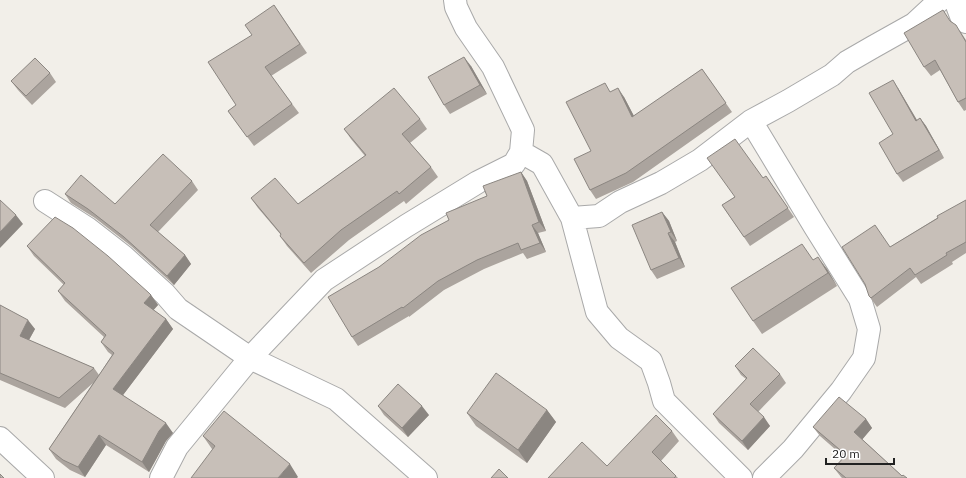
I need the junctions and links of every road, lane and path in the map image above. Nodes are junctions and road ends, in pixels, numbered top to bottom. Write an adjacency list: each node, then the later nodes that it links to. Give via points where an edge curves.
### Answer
1 (455, 0): 6 (street, via 466,28 493,67 523,130)
2 (940, 0): 5 (street, via 914,24)
3 (955, 0): 4 (street)
4 (966, 22)
5 (752, 121): 8 (street, via 700,160 661,183 620,202 599,216); 15 (street, via 860,299 869,329 864,358 836,397)
6 (522, 152): 8 (street, via 542,164); 9 (street, via 514,164 471,186 324,280)
7 (45, 201): 9 (street, via 87,228 123,256 178,309)
8 (572, 218): 14 (street, via 597,312 619,338 651,361 664,402)
9 (250, 358): 12 (street, via 177,447); 13 (street, via 336,399)
10 (0, 438): 11 (street)
11 (43, 478)
12 (161, 478)
13 (426, 478)
14 (741, 478)
15 (764, 478)

